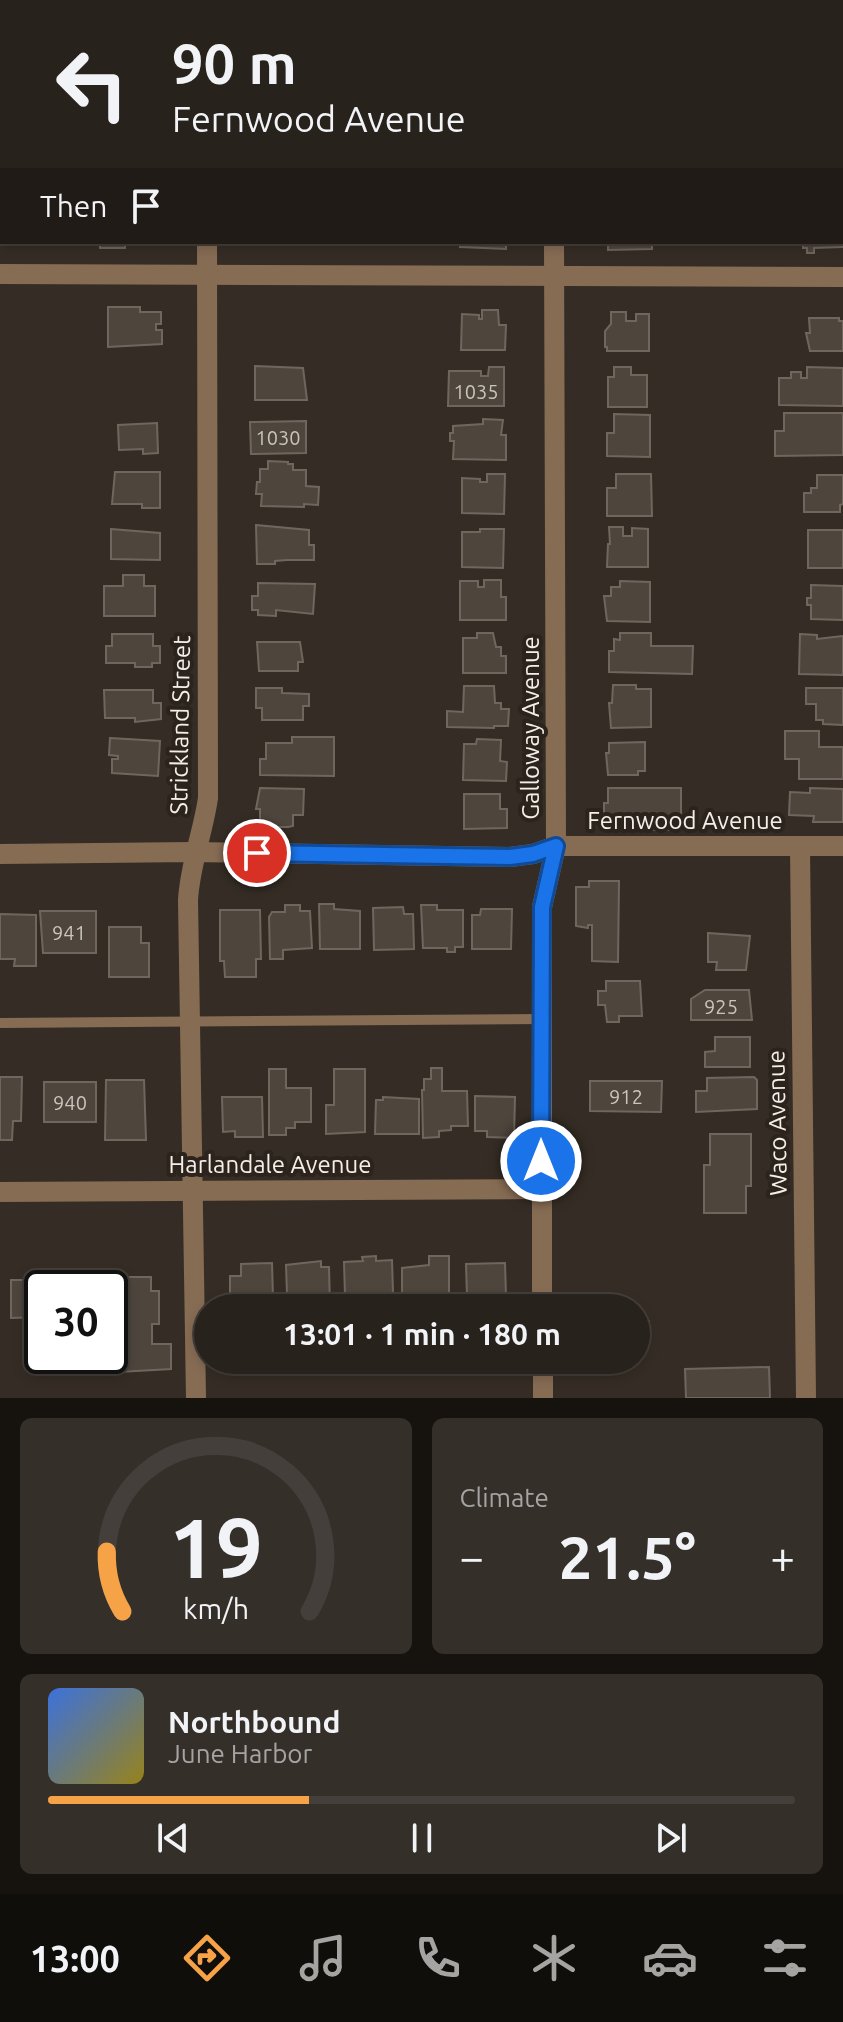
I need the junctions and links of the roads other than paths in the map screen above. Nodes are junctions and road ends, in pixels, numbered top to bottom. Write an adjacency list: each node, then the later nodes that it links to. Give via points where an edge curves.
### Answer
1 (207, 244): 4 (street, Strickland Street)
2 (554, 244): 5 (street, Galloway Avenue)
3 (0, 274): 4 (street)
4 (207, 274): 5 (street); 10 (street, Strickland Street, via 208,798)
5 (554, 276): 6 (street); 7 (street, Galloway Avenue)
6 (843, 277)
7 (556, 846): 9 (street, Fernwood Avenue); 10 (street, Fernwood Avenue, via 510,857); 12 (street, Galloway Avenue, via 542,907)
8 (843, 846): 9 (street, Fernwood Avenue)
9 (800, 847): 22 (street, Waco Avenue)
10 (194, 852): 11 (street, Fernwood Avenue); 14 (street, Strickland Street, via 188,900)
11 (0, 854)
12 (541, 1019): 14 (lane); 15 (street, Galloway Avenue)
13 (0, 1023): 14 (lane)
14 (190, 1023): 16 (street, Strickland Street)
15 (541, 1189): 16 (street, Harlandale Avenue); 18 (street, Galloway Avenue)
16 (191, 1190): 17 (street, Harlandale Avenue); 20 (street, Strickland Street)
17 (0, 1192)
18 (542, 1294)
19 (543, 1374): 21 (street)
20 (196, 1398)
21 (543, 1398)
22 (806, 1398)

